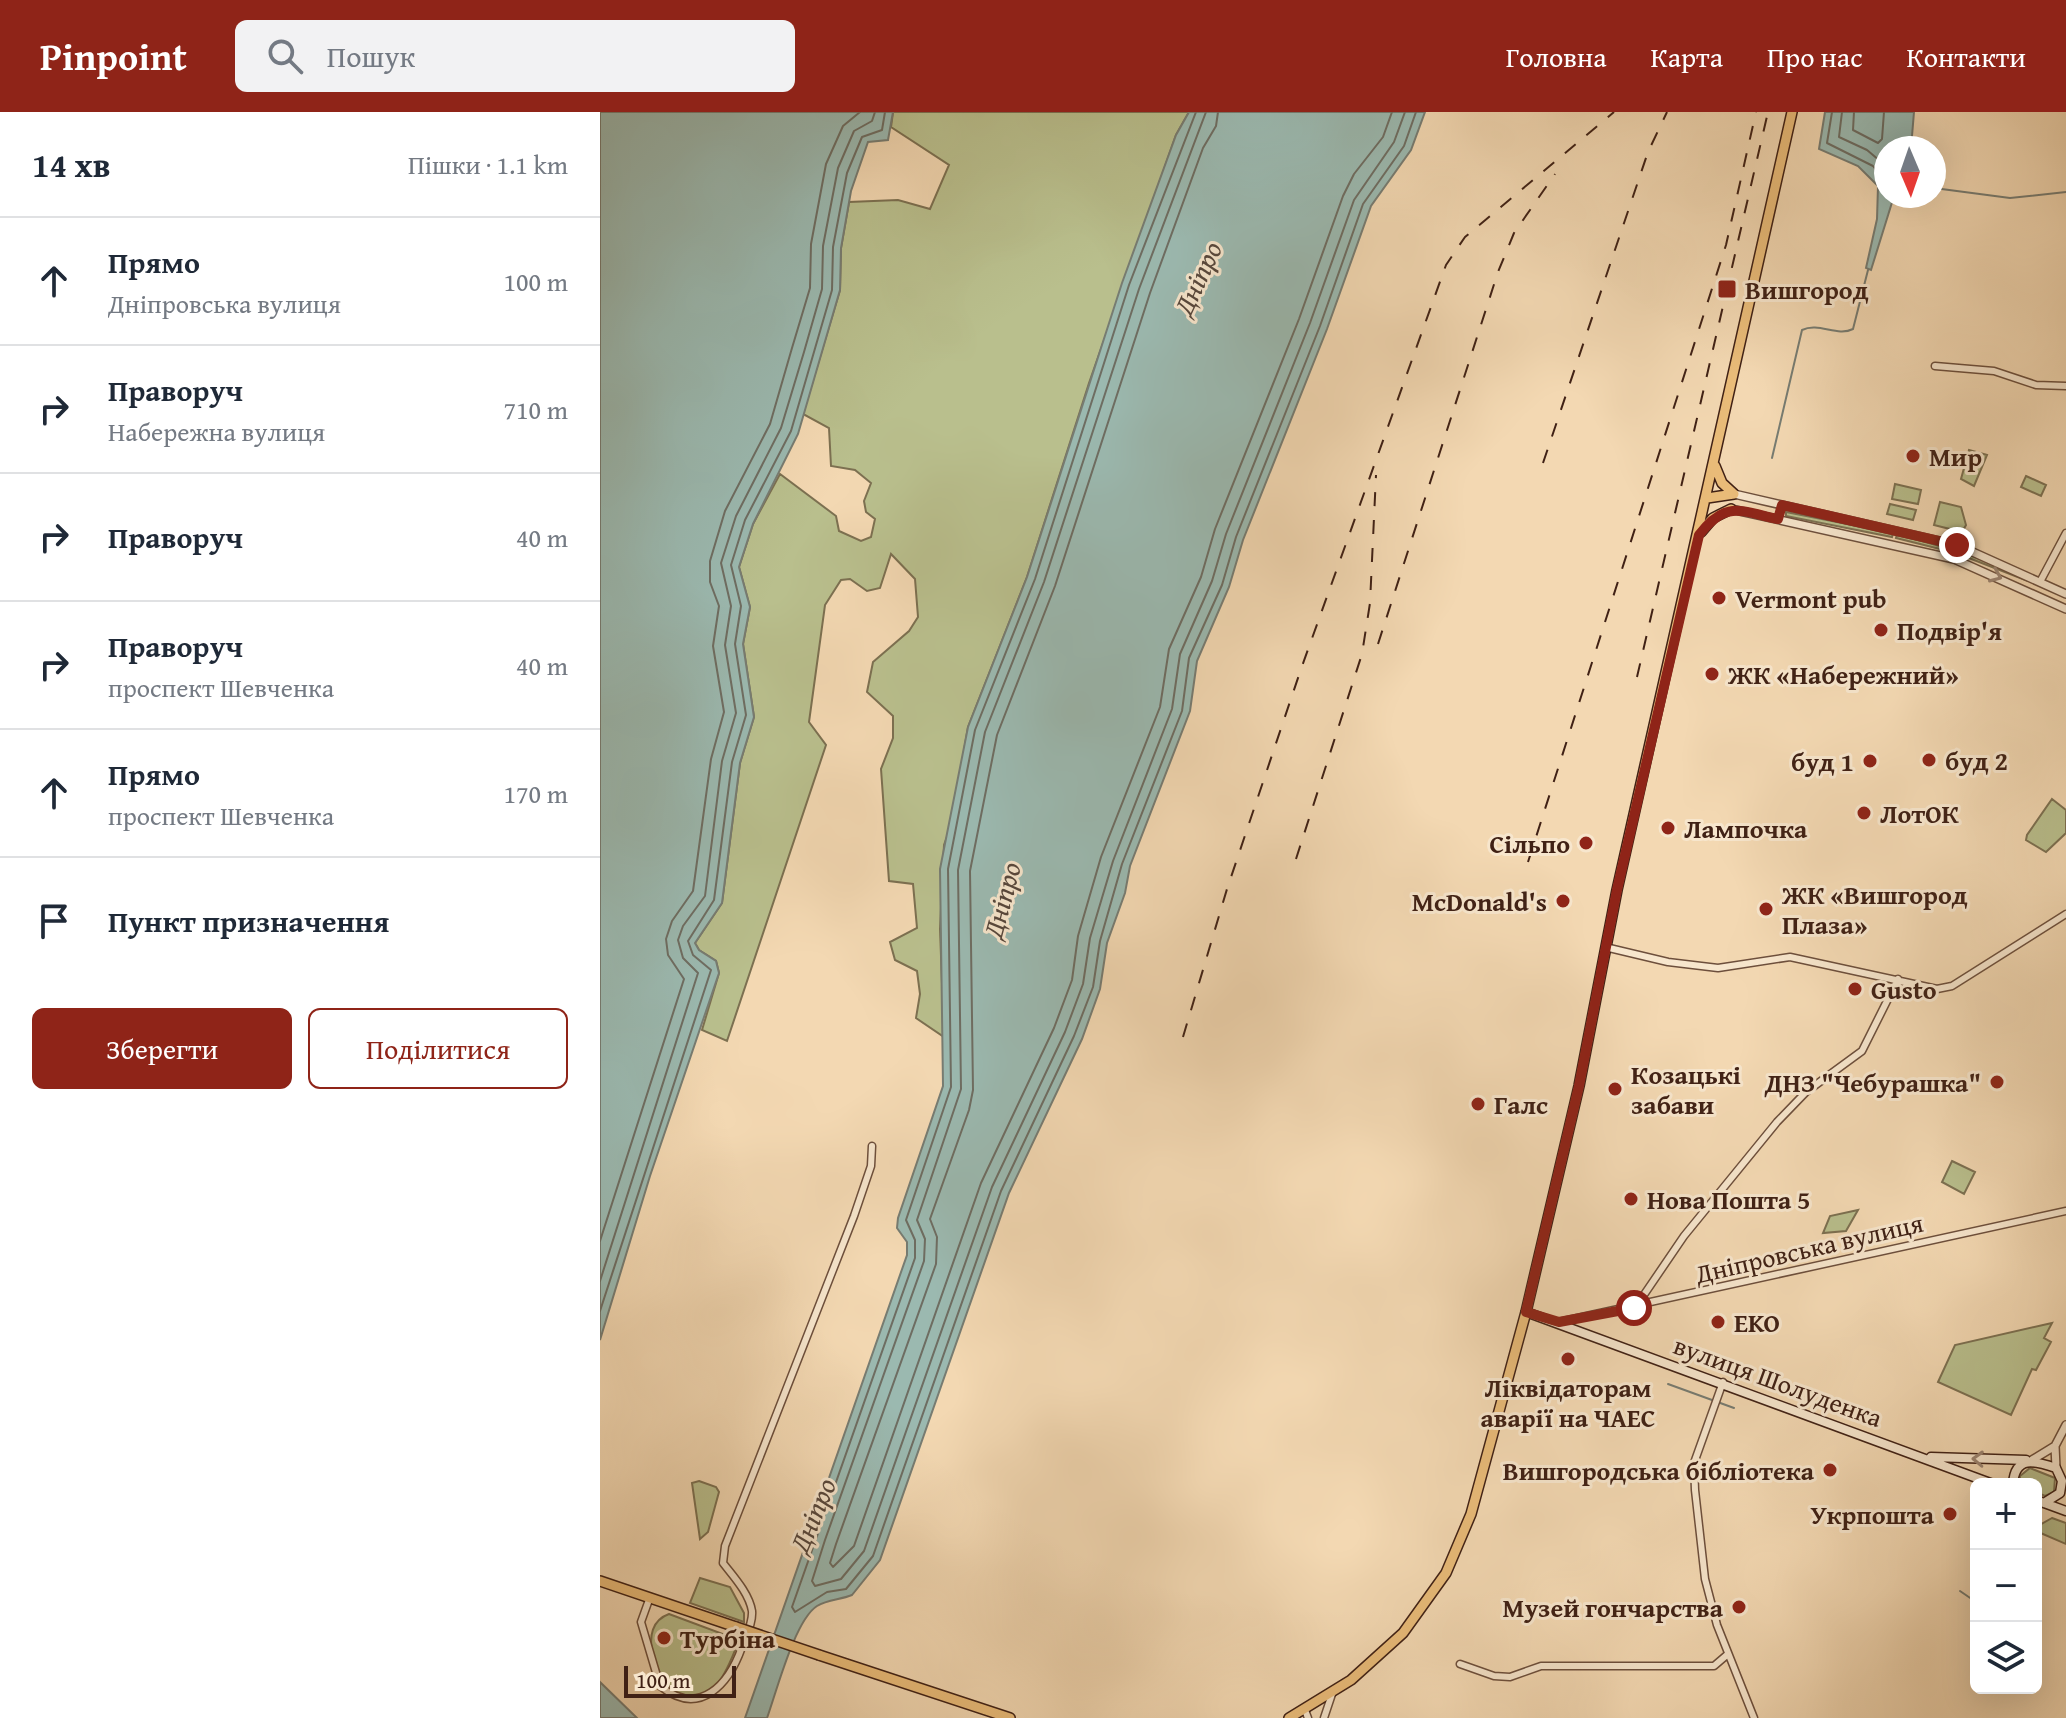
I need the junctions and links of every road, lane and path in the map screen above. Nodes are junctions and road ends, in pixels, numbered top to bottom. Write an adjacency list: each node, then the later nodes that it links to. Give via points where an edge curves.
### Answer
1 (1792, 112): 4 (main road)
2 (1935, 366): 3 (street)
3 (2066, 386)
4 (1715, 466): 5 (main road); 6 (main road)
5 (1734, 494): 6 (main road); 7 (street)
6 (1707, 498): 8 (main road); 11 (main road)
7 (1782, 505): 9 (street); 12 (street, via 1957,545)
8 (1731, 509): 9 (street); 11 (main road, via 1713,518)
9 (1778, 519): 13 (street, one-way to 13, via 1954,559)
10 (2066, 533): 12 (street)
11 (1699, 535): 17 (main road)
12 (2041, 580): 13 (street); 14 (street)
13 (2035, 593): 15 (street)
14 (2066, 594)
15 (2066, 609)
16 (2066, 914): 18 (street, via 1952,986 1937,989)
17 (1605, 947): 18 (street, via 1718,968 1790,957); 22 (main road)
18 (1898, 979): 21 (street, via 1862,1051 1806,1092 1777,1122 1684,1236)
19 (872, 1146): 37 (street, via 871,1166 854,1216 725,1546 723,1563 747,1596 752,1619 734,1671 716,1695 688,1702 660,1686 641,1622)
20 (2066, 1211): 21 (street, Дніпровська вулиця)
21 (1634, 1308): 23 (street, Дніпровська вулиця)
22 (1526, 1312): 23 (main road, вулиця Шолуденка); 40 (main road, via 1482,1476 1446,1573 1403,1633)
23 (1559, 1322): 24 (main road, вулиця Шолуденка)
24 (1723, 1382): 27 (main road, вулиця Шолуденка); 38 (street, via 1694,1463 1705,1579)
25 (2066, 1425): 26 (street)
26 (2055, 1446): 28 (street); 29 (street)
27 (1926, 1457): 28 (main road, вулиця Шолуденка, one-way to 27); 30 (main road, вулиця Шолуденка)
28 (2031, 1460): 29 (main road, вулиця Шолуденка); 31 (main road, via 2016,1470)
29 (2057, 1469): 32 (main road); 33 (main road, via 2060,1493)
30 (1978, 1478)
31 (2014, 1478)
32 (2066, 1478)
33 (2042, 1501)
34 (2042, 1503): 35 (main road)
35 (2066, 1511)
36 (600, 1581): 37 (main road)
37 (650, 1597): 42 (main road, bridge)
38 (1728, 1654): 39 (street, via 1714,1666 1541,1666 1510,1677); 45 (street)
39 (1460, 1664)
40 (1332, 1694): 41 (main road); 44 (street)
41 (1307, 1714): 43 (main road)
42 (1010, 1718)
43 (1289, 1718)
44 (1324, 1718)
45 (1754, 1718)

